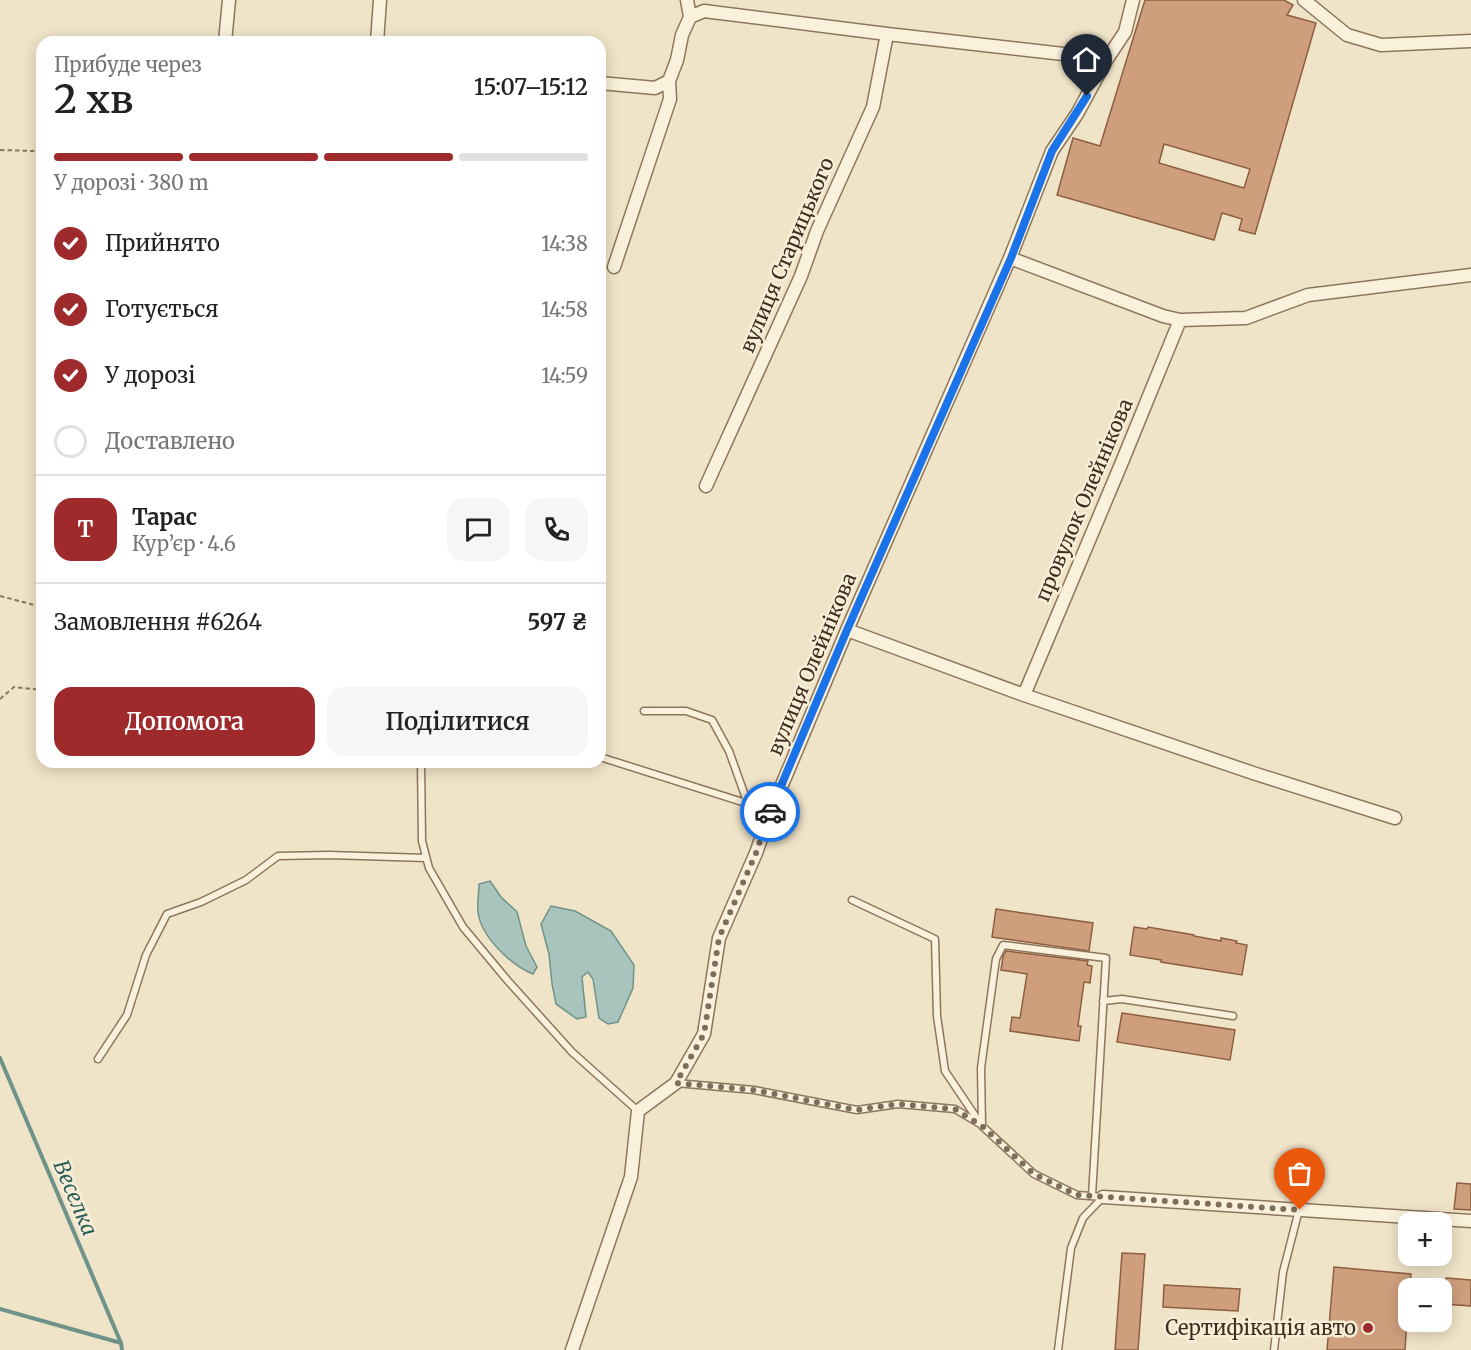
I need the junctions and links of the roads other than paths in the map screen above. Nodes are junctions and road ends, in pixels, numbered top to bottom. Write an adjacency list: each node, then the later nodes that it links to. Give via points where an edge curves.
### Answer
1 (229, 0): 8 (street)
2 (380, 0): 9 (street)
3 (687, 0): 6 (street)
4 (1133, 0): 11 (street, вулиця Олейнікова, via 1125,32)
5 (1304, 0): 10 (street, via 1347,35 1381,45)
6 (690, 17): 7 (street, via 704,10); 12 (street)
7 (887, 34): 11 (street); 18 (street, вулиця Старицького, via 873,107)
8 (226, 36)
9 (377, 36)
10 (1471, 41)
11 (1107, 59): 14 (street, вулиця Олейнікова, via 1052,151)
12 (669, 81): 13 (street, via 655,88); 15 (street, via 670,99)
13 (606, 84)
14 (1011, 258): 17 (street); 19 (street, вулиця Олейнікова)
15 (614, 267)
16 (1471, 275): 17 (street, via 1308,295 1246,318)
17 (1179, 320): 20 (street, провулок Олейнікова)
18 (706, 486)
19 (847, 630): 20 (street); 25 (street, вулиця Олейнікова)
20 (1024, 695): 26 (street)
21 (644, 711): 24 (lane, via 686,711 712,720 729,751)
22 (606, 759): 24 (lane)
23 (421, 768): 27 (lane, via 422,841)
24 (748, 804): 25 (lane)
25 (771, 811): 32 (street, вулиця Олейнікова, via 719,938 704,1034)
26 (1395, 818)
27 (426, 858): 31 (lane, via 278,856 246,880 167,914 146,955 127,1015); 33 (lane, via 463,927 508,981 572,1052)
28 (852, 900): 34 (lane, via 935,939 937,1016 945,1071)
29 (1103, 1001): 30 (lane, via 1122,999); 34 (lane, via 1106,958 1003,945 996,959 981,1068); 35 (lane)
30 (1233, 1016)
31 (98, 1059)
32 (676, 1083): 33 (street, вулиця Олейнікова); 34 (lane, via 754,1090 857,1110 898,1104 955,1109)
33 (638, 1111): 38 (street, via 631,1177)
34 (982, 1126): 35 (lane, via 1034,1174 1077,1195)
35 (1097, 1196): 36 (street); 39 (lane, via 1071,1248)
36 (1300, 1210): 37 (street); 40 (lane, via 1283,1272)
37 (1471, 1221)
38 (572, 1350)
39 (1058, 1350)
40 (1274, 1350)

